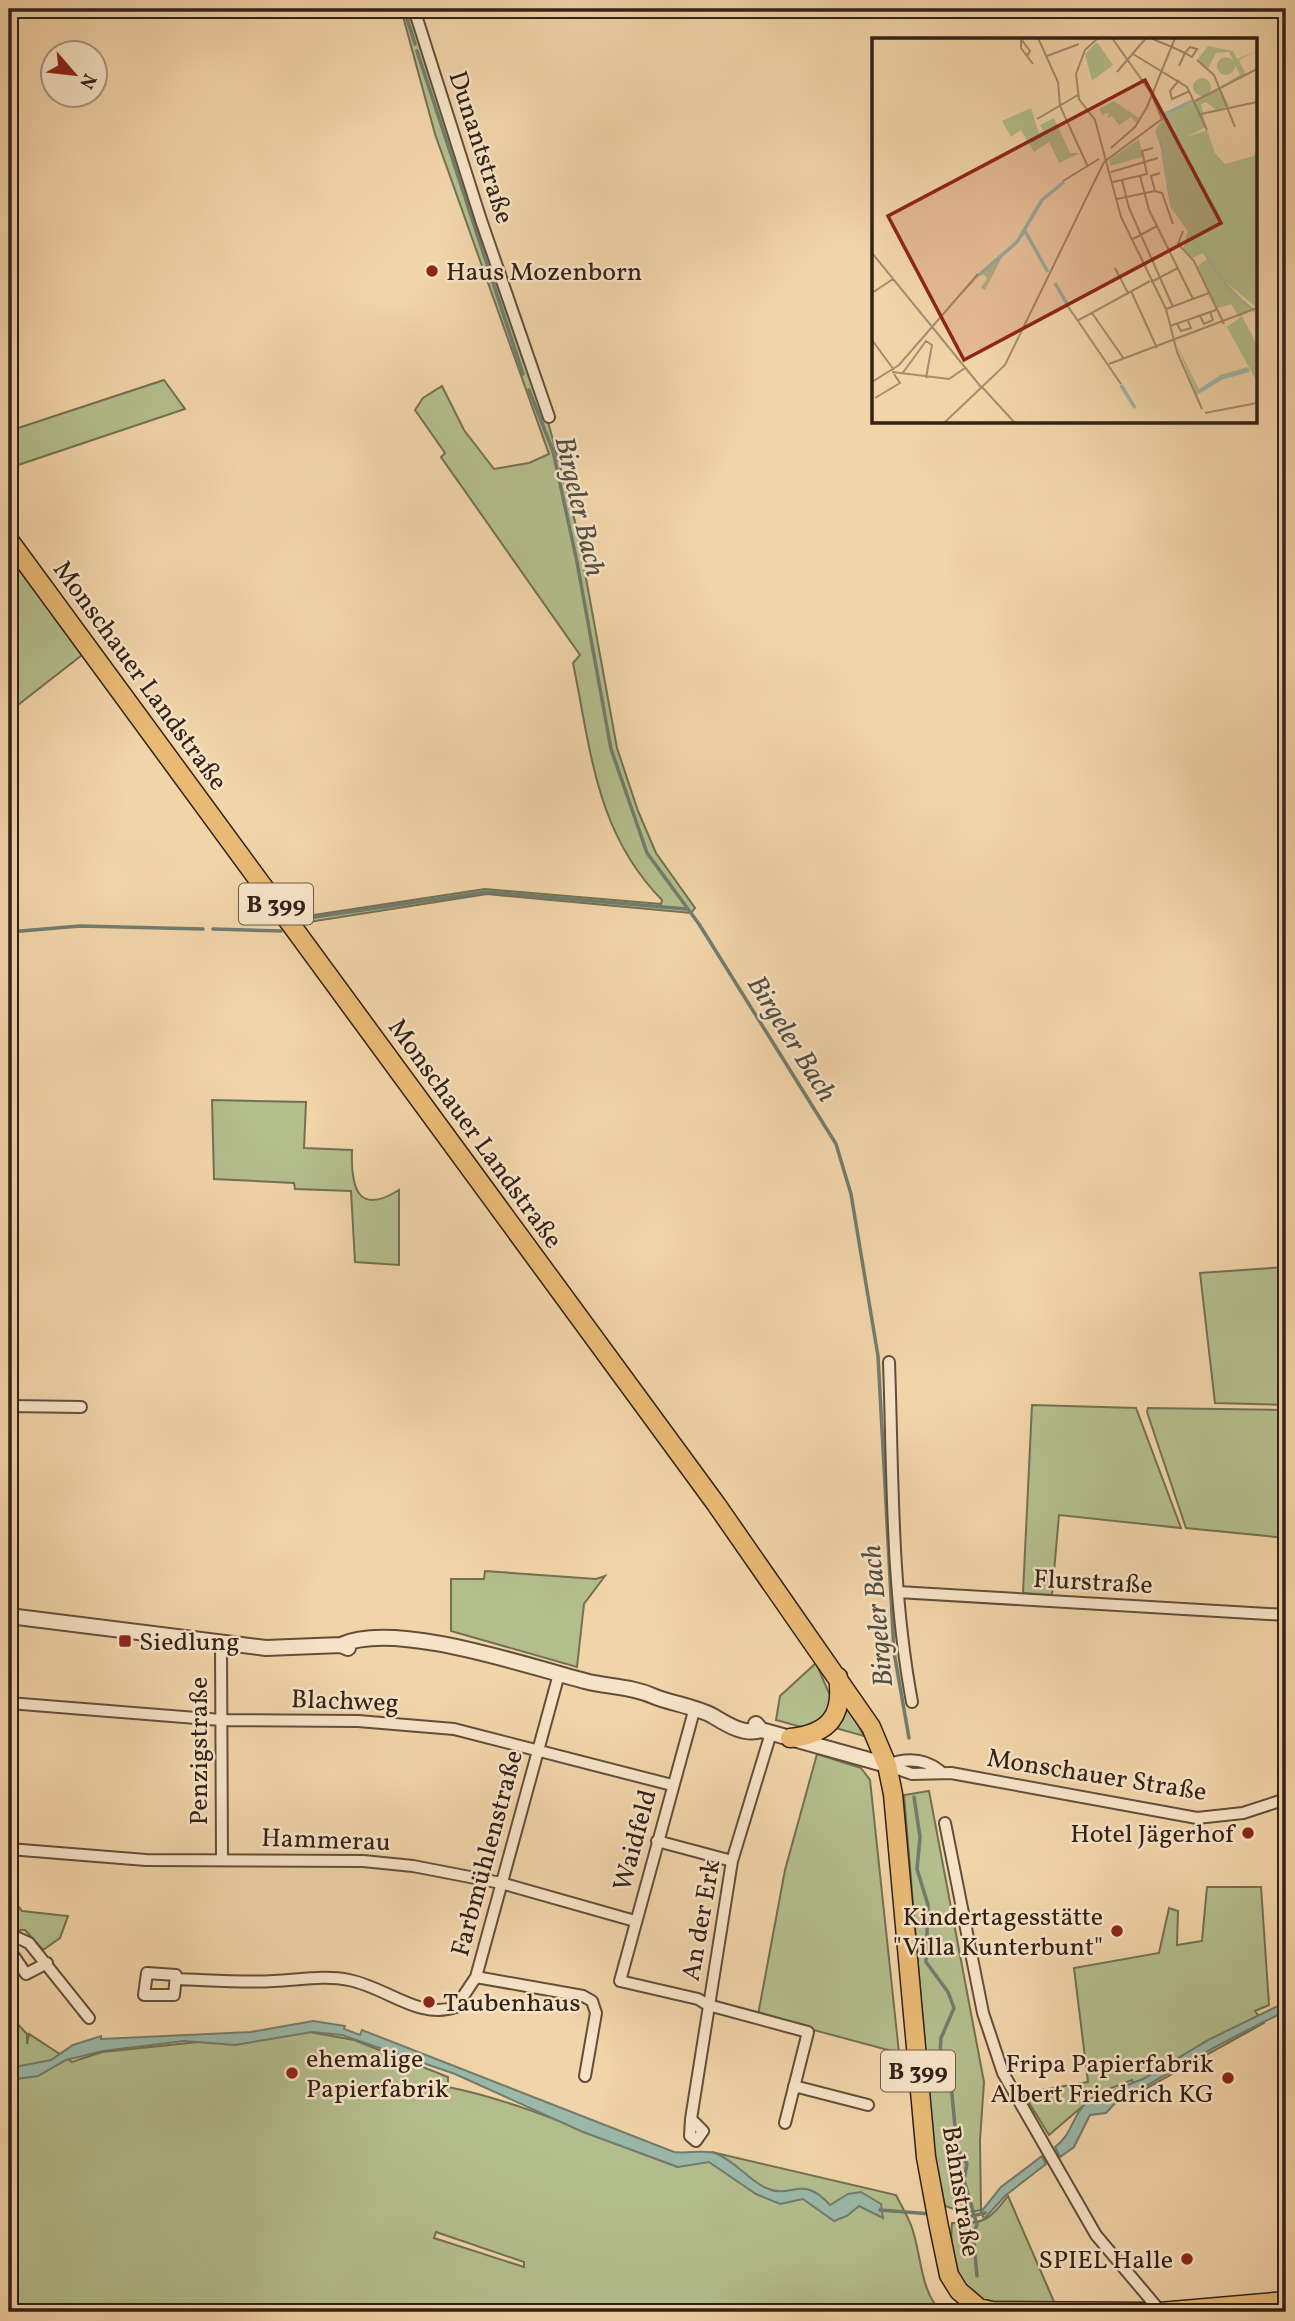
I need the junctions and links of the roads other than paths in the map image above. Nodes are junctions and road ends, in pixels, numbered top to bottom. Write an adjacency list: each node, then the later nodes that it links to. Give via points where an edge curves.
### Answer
1 (414, 9): 2 (street, Dunantstraße)
2 (549, 417)
3 (9, 540): 12 (main road, Monschauer Landstraße / B 399)
4 (889, 1362): 7 (street)
5 (9, 1406): 6 (street)
6 (81, 1407)
7 (898, 1592): 8 (street, Flurstraße); 13 (street)
8 (1286, 1615)
9 (9, 1616): 10 (street)
10 (221, 1643): 11 (street, via 348,1648 420,1639); 16 (street, Penzigstraße)
11 (559, 1674): 15 (street, via 637,1691); 19 (street, Farbmühlenstraße)
12 (838, 1677): 18 (main road, via 839,1703 832,1720 816,1734); 20 (main road, Monschauer Landstraße / B 399, via 867,1720)
13 (912, 1702)
14 (9, 1703): 16 (street, Blachweg)
15 (694, 1711): 17 (street, via 757,1724); 21 (street, Waidfeld)
16 (221, 1720): 19 (street, Blachweg, via 358,1721 454,1730); 26 (street, Penzigstraße)
17 (766, 1731): 18 (street); 27 (street, An der Erk)
18 (790, 1738): 20 (street)
19 (537, 1749): 21 (street, Blachweg); 28 (street, Farbmühlenstraße)
20 (887, 1765): 22 (street, Monschauer Straße, via 904,1759 932,1765 940,1772 1197,1818 1243,1813); 43 (main road, Bahnstraße / B 399, via 926,2157 949,2275 979,2308 992,2311)
21 (673, 1785): 24 (street, Waidfeld)
22 (1286, 1799)
23 (945, 1823): 43 (street, via 989,2032 1003,2073 1096,2235)
24 (657, 1841): 27 (street); 29 (street, Waidfeld)
25 (9, 1849): 26 (street, Hammerau, via 146,1860)
26 (222, 1859): 28 (street, Hammerau, via 363,1861)
27 (732, 1861): 35 (street, An der Erk)
28 (501, 1883): 29 (street, Hammerau); 33 (street, Farbmühlenstraße)
29 (635, 1921): 35 (street, Waidfeld, via 620,1981)
30 (9, 1938): 32 (street, via 24,1939)
31 (9, 1949): 32 (street, via 26,1974)
32 (47, 1963): 36 (street)
33 (477, 1977): 34 (street, via 456,2007 434,2012 347,1979); 37 (street, Farbmühlenstraße, via 592,2001 596,2014)
34 (176, 1979)
35 (708, 2005): 38 (street, via 808,2032); 40 (street, An der Erk)
36 (89, 2018)
37 (585, 2076)
38 (794, 2086): 39 (street); 41 (street)
39 (868, 2105)
40 (691, 2119)
41 (785, 2123)
42 (1286, 2301): 43 (main road, Bahnstraße / B 399)
43 (1160, 2312)

